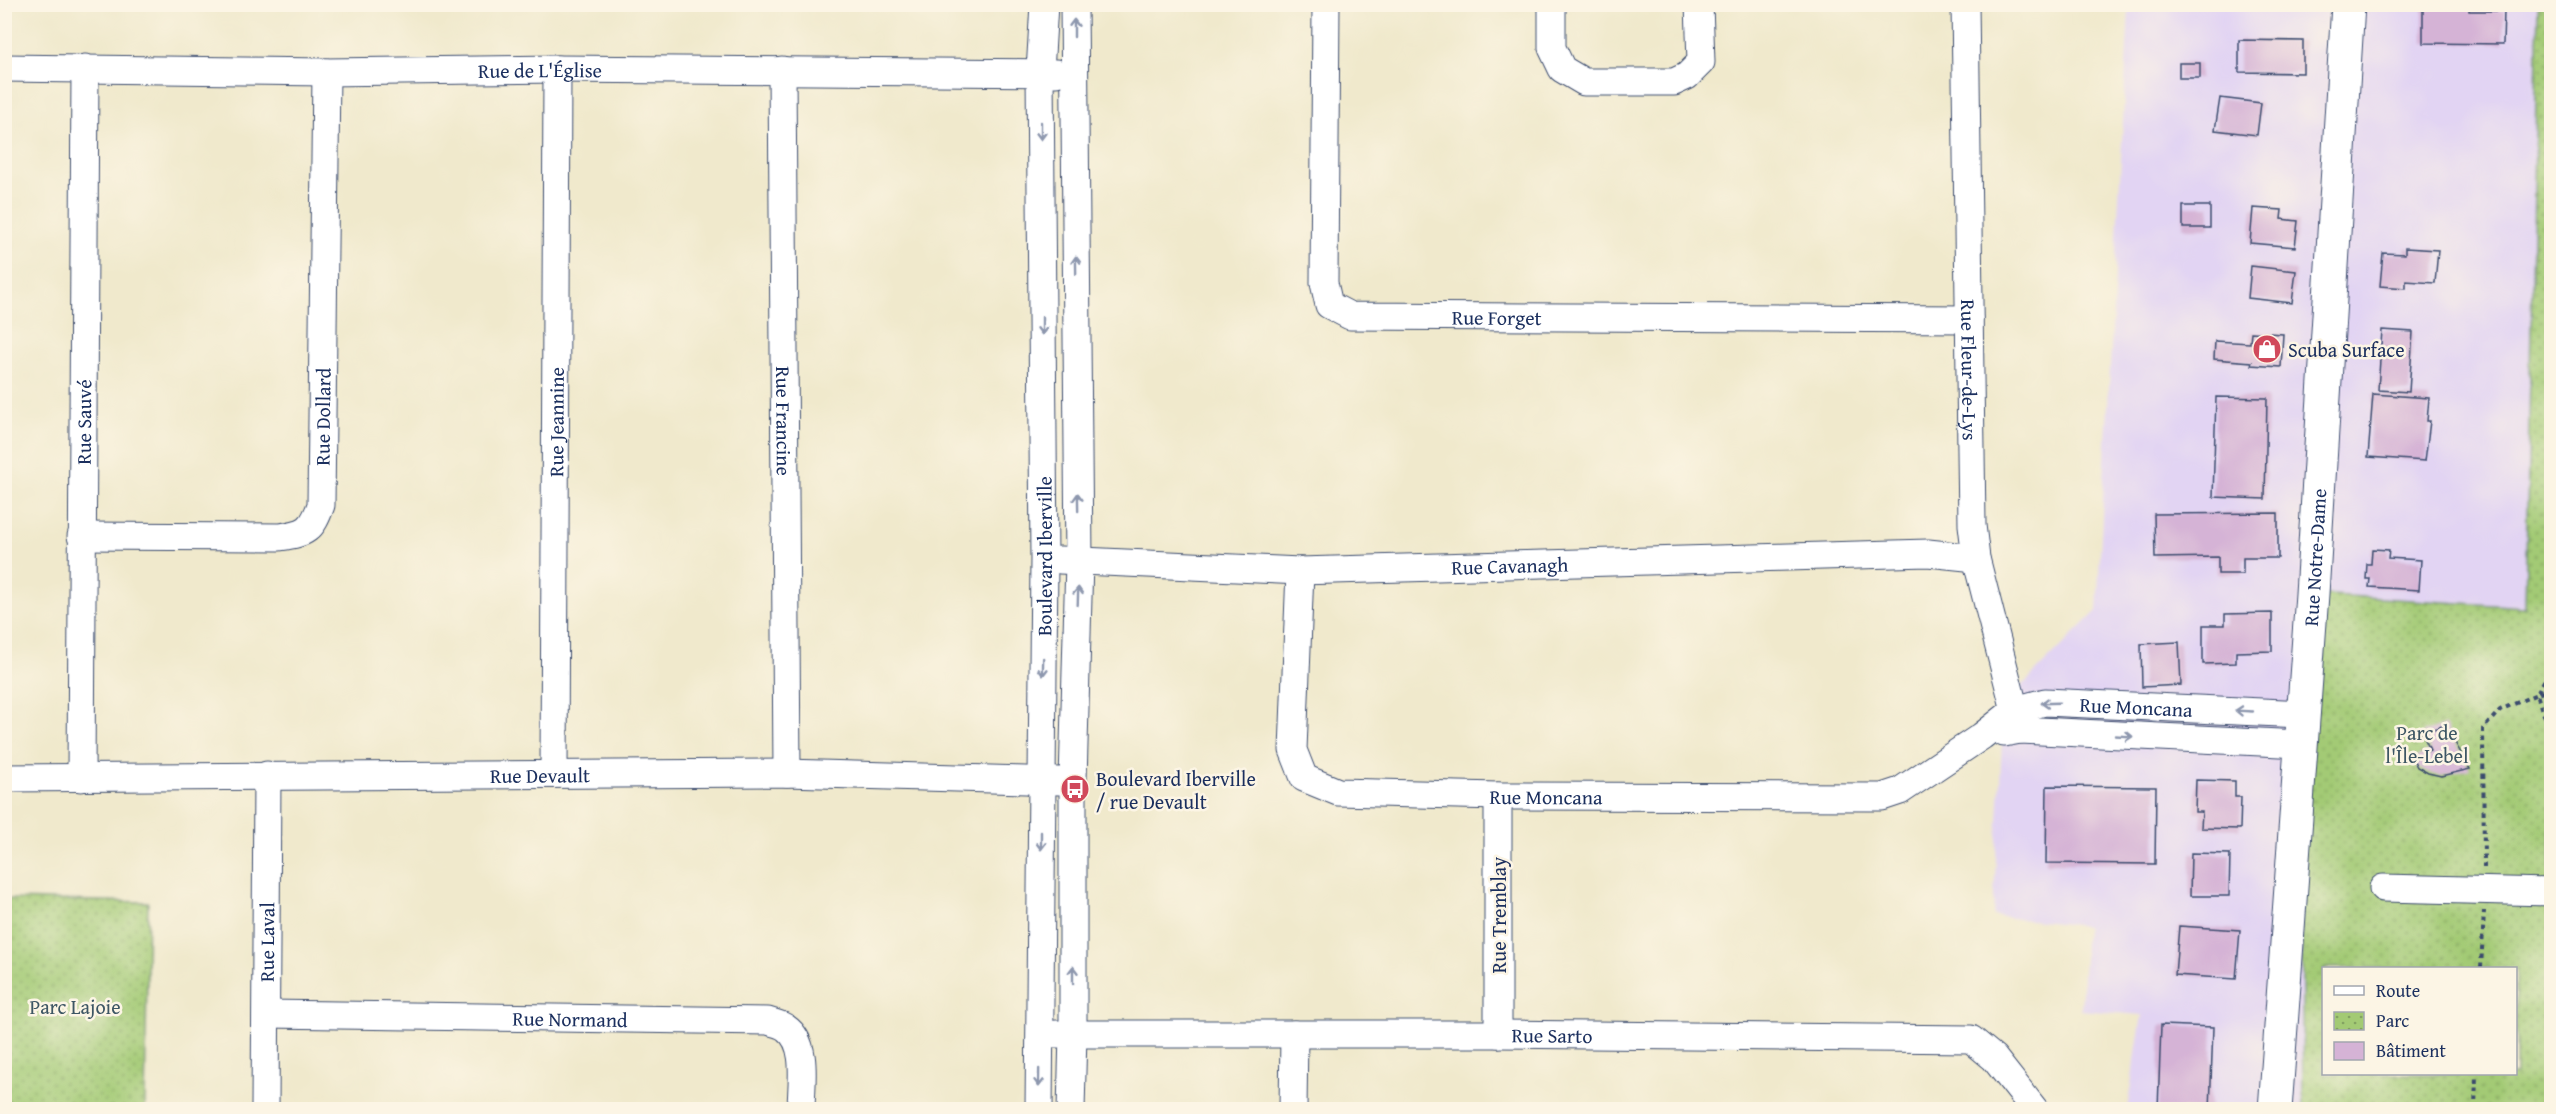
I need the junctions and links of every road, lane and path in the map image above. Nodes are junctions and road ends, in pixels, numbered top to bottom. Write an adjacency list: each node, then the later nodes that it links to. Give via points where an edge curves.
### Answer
1 (1044, 4): 13 (street, Boulevard Iberville)
2 (1074, 4): 14 (street, Boulevard Iberville, one-way to 2)
3 (1326, 4): 15 (street, Rue Forget, via 1324,283 1329,304 1350,316)
4 (1552, 4): 5 (street, via 1552,48 1562,69 1584,82 1674,82 1687,76 1701,62)
5 (1699, 4)
6 (1965, 4): 15 (street, Rue Fleur-de-Lys)
7 (2348, 4): 25 (main road, Rue Notre-Dame)
8 (4, 68): 9 (street, Rue de L'Église)
9 (86, 68): 12 (street, Rue de L'Église); 16 (street, Rue Sauvé)
10 (557, 69): 11 (street, Rue de L'Église); 12 (street, Rue de L'Église); 28 (street, Rue Jeannine)
11 (782, 70): 13 (street, Rue de L'Église); 27 (street, Rue Francine)
12 (326, 72): 16 (street, Rue Dollard, via 321,505 314,524 301,534 280,537)
13 (1040, 72): 14 (street, Rue de L'Église); 18 (street, Boulevard Iberville, one-way to 18)
14 (1074, 74): 19 (street, Boulevard Iberville, one-way to 14)
15 (1969, 319): 17 (street, Rue Fleur-de-Lys, via 1972,525)
16 (81, 536): 31 (street, Rue Sauvé)
17 (1976, 558): 20 (street, Rue Cavanagh, via 1928,553); 24 (street, Rue Fleur-de-Lys)
18 (1044, 559): 19 (street, Rue Cavanagh); 33 (street, Boulevard Iberville, one-way to 33)
19 (1079, 561): 20 (street, Rue Cavanagh); 32 (street, Boulevard Iberville, one-way to 19)
20 (1300, 571): 34 (street, Rue Moncana, via 1293,750 1304,778 1338,792)
21 (2552, 666): 23 (path)
22 (2552, 689): 23 (path)
23 (2537, 694): 26 (path); 36 (path, via 2500,710 2483,729)
24 (2018, 720): 25 (street, Rue Moncana, via 2045,702); 34 (street, Rue Moncana, via 1982,736 1900,791 1882,797)
25 (2302, 729): 51 (main road, Rue Notre-Dame)
26 (2552, 729)
27 (787, 773): 28 (street, Rue Devault); 33 (street, Rue Devault)
28 (554, 774): 29 (street, Rue Devault)
29 (267, 775): 31 (street, Rue Devault); 39 (street, Rue Laval)
30 (4, 778): 31 (street, Rue Devault)
31 (81, 778)
32 (1073, 781): 33 (street, Rue Devault); 41 (street, Boulevard Iberville, one-way to 32)
33 (1042, 782): 40 (street, Boulevard Iberville, one-way to 40)
34 (1498, 796): 43 (street, Rue Tremblay)
35 (2383, 888): 36 (street)
36 (2484, 890): 37 (street); 38 (path)
37 (2552, 892)
38 (2481, 967)
39 (267, 1014): 45 (street, Rue Laval); 46 (street, Rue Normand, via 768,1020 786,1027 796,1039 801,1058)
40 (1040, 1034): 41 (street, Rue Sarto); 47 (street, Boulevard Iberville, one-way to 47)
41 (1073, 1034): 42 (street, Rue Sarto); 48 (street, Boulevard Iberville)
42 (1294, 1034): 43 (street, Rue Sarto); 49 (street)
43 (1498, 1034): 50 (street, Rue Sarto, via 1971,1039 1994,1058)
44 (2476, 1075): 52 (path)
45 (265, 1110)
46 (801, 1110)
47 (1039, 1110)
48 (1071, 1110)
49 (1293, 1110)
50 (2035, 1110)
51 (2275, 1110)
52 (2475, 1110)

